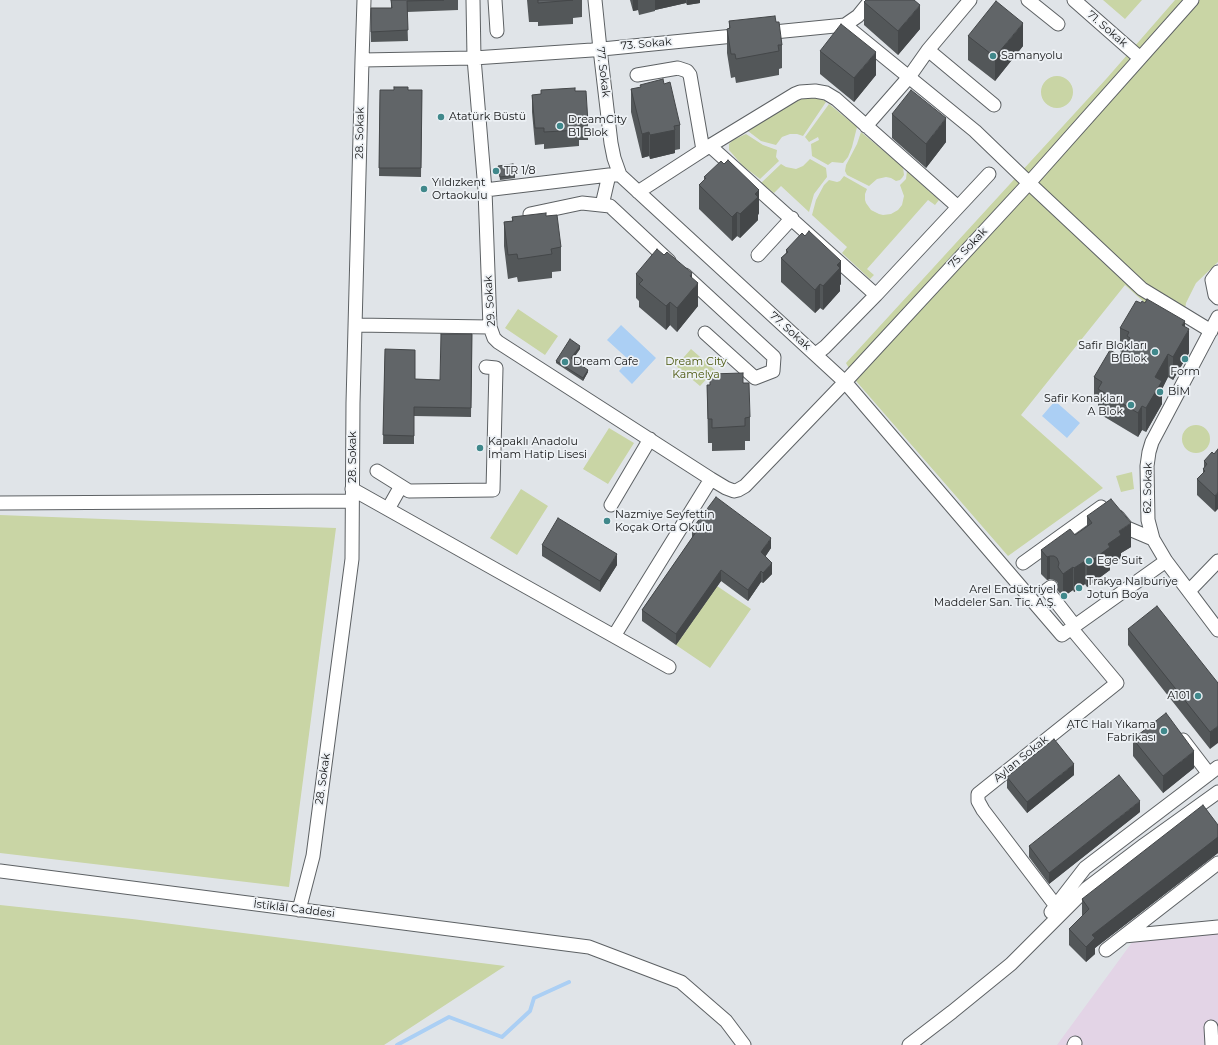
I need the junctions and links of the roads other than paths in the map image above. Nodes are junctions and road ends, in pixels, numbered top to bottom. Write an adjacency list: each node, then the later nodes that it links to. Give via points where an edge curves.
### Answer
1 (364, 0): 17 (street, 28. Sokak)
2 (473, 0): 15 (street, 29. Sokak)
3 (496, 0): 12 (street)
4 (595, 0): 13 (street, 77. Sokak)
5 (871, 0): 11 (street, via 858,16)
6 (970, 0): 14 (street)
7 (1028, 0): 10 (street)
8 (1074, 0): 16 (street, 71. Sokak)
9 (1192, 0): 16 (street, 75. Sokak)
10 (1058, 24)
11 (845, 25): 13 (street, 73. Sokak); 19 (street)
12 (497, 31)
13 (600, 49): 15 (street, 73. Sokak); 24 (street, 77. Sokak)
14 (928, 50): 19 (street); 20 (street)
15 (474, 58): 17 (street, 73. Sokak); 26 (street, 29. Sokak)
16 (1140, 58): 25 (street, 75. Sokak)
17 (362, 60): 37 (street, 28. Sokak)
18 (637, 75): 22 (street, via 678,68 687,71)
19 (909, 77): 21 (street); 25 (street, via 974,131)
20 (994, 105)
21 (866, 126): 22 (street, via 831,95 821,91 808,91 795,94); 29 (street)
22 (707, 148): 27 (street); 31 (street)
23 (989, 174): 29 (street)
24 (614, 175): 26 (street); 27 (street, 77. Sokak); 28 (street)
25 (1028, 183): 39 (street, via 1142,289); 43 (street, 75. Sokak)
26 (484, 190): 38 (street, 29. Sokak)
27 (638, 192): 41 (street, 77. Sokak)
28 (602, 205): 30 (street, via 582,203); 40 (street, via 610,206 774,356 773,371 755,378)
29 (958, 207): 34 (street)
30 (530, 214)
31 (792, 218): 32 (street); 34 (street)
32 (758, 255)
33 (1218, 272): 35 (street, via 1212,280)
34 (876, 295): 41 (street)
35 (1218, 298)
36 (1218, 317): 39 (street, 62. Sokak)
37 (355, 325): 38 (street); 49 (street, 28. Sokak)
38 (490, 327): 44 (street, 29. Sokak, via 498,342)
39 (1211, 331): 53 (street, 62. Sokak, via 1149,452 1148,520)
40 (705, 333)
41 (816, 354): 43 (street, 77. Sokak)
42 (486, 367): 47 (street, via 496,368 493,490 409,491)
43 (845, 382): 48 (street, 75. Sokak, via 745,486); 59 (street, 77. Sokak)
44 (650, 439): 46 (street, 29. Sokak); 51 (street)
45 (377, 471): 47 (street)
46 (711, 479): 48 (street, 29. Sokak, via 729,490); 61 (street)
47 (401, 486): 52 (street)
48 (738, 490)
49 (352, 495): 50 (street); 52 (street); 69 (street, 28. Sokak, via 351,566 313,856)
50 (0, 502)
51 (611, 505)
52 (388, 509): 61 (street)
53 (1153, 539): 54 (street, 62. Sokak); 56 (street, via 1128,528 1106,504)
54 (1166, 561): 58 (street, 62. Sokak); 59 (street)
55 (1218, 561): 58 (street)
56 (1023, 563)
57 (1051, 587): 59 (street, via 1047,590)
58 (1189, 591): 60 (street, 62. Sokak)
59 (1069, 630): 68 (street, Aylan Sokak, via 1117,683 978,794 978,802 983,810)
60 (1218, 630)
61 (614, 636): 62 (street)
62 (669, 667)
63 (1177, 732): 64 (street)
64 (1214, 770): 68 (street, via 1085,868)
65 (1218, 792): 73 (street, via 1086,889)
66 (1218, 863): 71 (street)
67 (0, 871): 69 (street, İstiklâl Caddesi)
68 (1056, 906): 73 (street)
69 (299, 910): 75 (street, İstiklâl Caddesi, via 589,947 681,982 726,1022)
70 (1218, 927): 71 (street)
71 (1124, 936): 72 (street)
72 (1106, 950)
73 (1011, 964): 76 (street)
74 (1211, 1027): 77 (street)
75 (744, 1045)
76 (909, 1045)
77 (1212, 1045)

